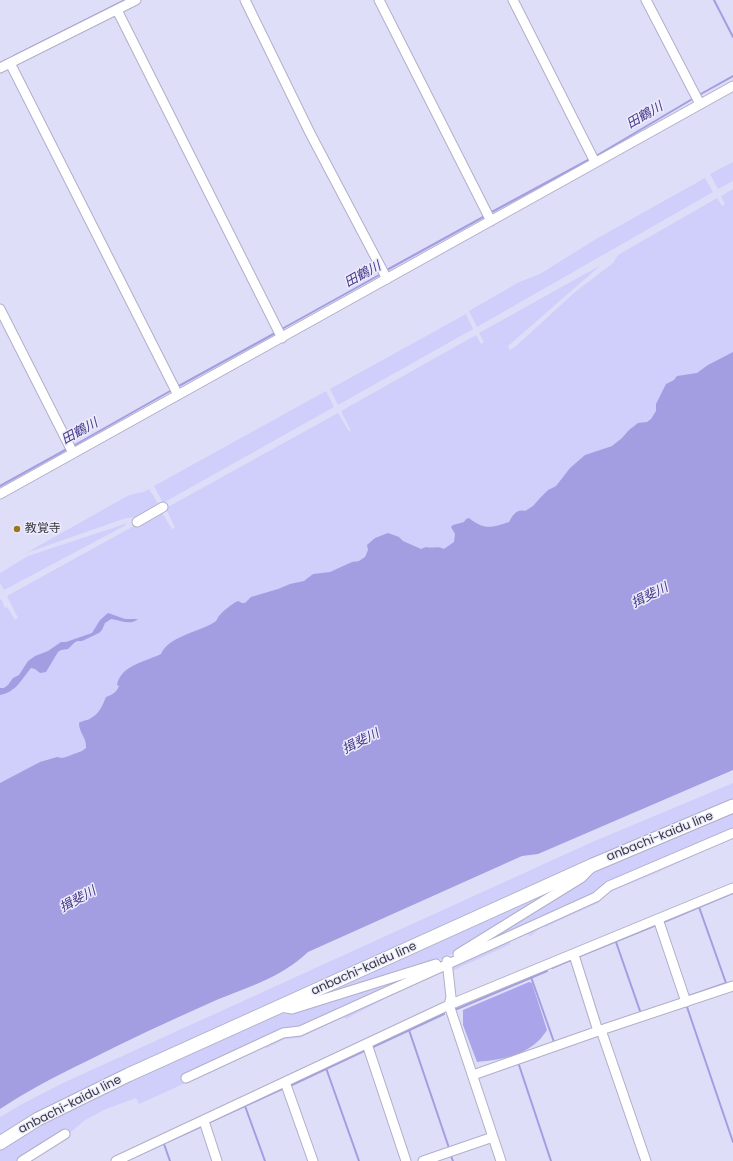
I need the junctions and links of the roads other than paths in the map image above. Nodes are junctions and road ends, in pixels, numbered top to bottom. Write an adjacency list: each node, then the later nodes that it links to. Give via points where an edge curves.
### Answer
1 (136, 0): 6 (street)
2 (245, 0): 13 (street, via 310,133)
3 (379, 0): 12 (street)
4 (513, 0): 11 (street)
5 (646, 0): 10 (street)
6 (117, 10): 7 (street); 15 (street)
7 (10, 63): 8 (street); 16 (street)
8 (0, 68)
9 (733, 86): 10 (street)
10 (698, 100): 11 (street)
11 (593, 158): 12 (street)
12 (490, 220): 13 (street)
13 (386, 278): 15 (street)
14 (0, 308): 17 (street)
15 (281, 337): 16 (street)
16 (176, 391): 17 (street)
17 (71, 450): 18 (street)
18 (0, 494)
19 (163, 507): 20 (street)
20 (137, 522)
21 (733, 806): 23 (main road, anbachi-kaidu line)
22 (733, 833): 27 (street, via 609,886 596,897)
23 (593, 865): 27 (street, via 581,878); 31 (main road, anbachi-kaidu line)
24 (733, 888): 25 (street)
25 (658, 920): 26 (street); 29 (street)
26 (574, 955): 30 (street); 32 (street)
27 (447, 962): 30 (street, via 451,997); 31 (street, via 292,1009); 35 (street, via 300,1031 283,1033)
28 (733, 986): 29 (street)
29 (686, 1002): 32 (street)
30 (449, 1005): 33 (street); 34 (street)
31 (281, 1007): 40 (main road, anbachi-kaidu line, via 128,1075 38,1119)
32 (600, 1031): 34 (street); 48 (street)
33 (367, 1044): 36 (street); 45 (street)
34 (473, 1075): 39 (street)
35 (186, 1078)
36 (285, 1082): 37 (street); 44 (street)
37 (204, 1121): 41 (street); 43 (street)
38 (65, 1134): 42 (street)
39 (493, 1137): 46 (street); 47 (street)
40 (0, 1143)
41 (122, 1160)
42 (22, 1161)
43 (217, 1161)
44 (313, 1161)
45 (406, 1161)
46 (422, 1161)
47 (501, 1161)
48 (646, 1161)

